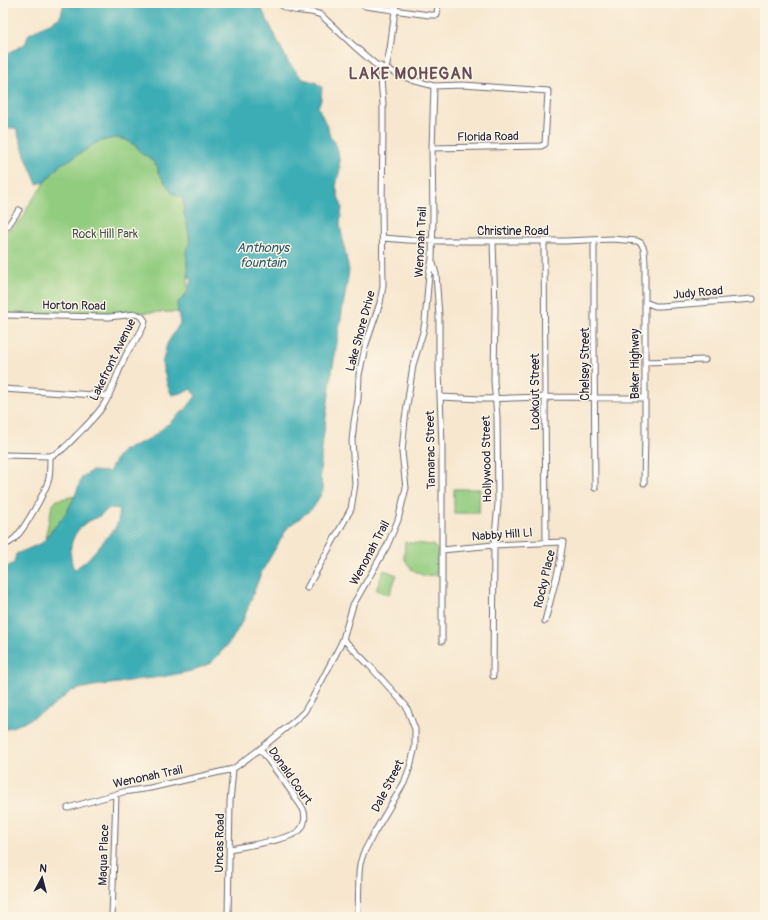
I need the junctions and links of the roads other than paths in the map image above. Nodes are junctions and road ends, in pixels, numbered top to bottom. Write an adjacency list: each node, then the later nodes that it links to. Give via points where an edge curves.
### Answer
1 (278, 3): 6 (street, via 290,9 321,15)
2 (360, 3): 5 (street)
3 (396, 3): 5 (street)
4 (438, 3): 5 (street, via 437,15)
5 (395, 10): 7 (street)
6 (380, 66): 7 (street); 12 (street, Lake Shore Drive, via 384,130)
7 (386, 69): 8 (street)
8 (434, 86): 9 (street, Wenonah Trail); 9 (street, Florida Road, via 463,85 548,91 545,144 541,146)
9 (432, 148): 13 (street, Wenonah Trail)
10 (19, 210): 11 (street, via 7,226)
11 (3, 227)
12 (383, 238): 13 (street, Christine Road); 41 (street, Lake Shore Drive, via 382,292 359,375 352,441 356,484 351,509)
13 (432, 240): 15 (street, Christine Road); 18 (street, Wenonah Trail)
14 (594, 240): 16 (street, Christine Road); 17 (street, Christine Road, via 637,241); 30 (street, Chelsey Street)
15 (493, 241): 16 (street, Christine Road); 29 (street, Hollywood Street)
16 (544, 241): 28 (street, Lookout Street)
17 (643, 245): 20 (street, Baker Highway)
18 (432, 259): 27 (street, Tamarac Street, via 436,274 439,316); 43 (street, Wenonah Trail, via 425,322 413,364 405,419 402,452 406,488 398,520 387,546 353,605)
19 (753, 299): 20 (street, Judy Road, via 660,306)
20 (645, 302): 24 (street, Baker Highway)
21 (3, 316): 22 (street, Horton Road, via 136,314)
22 (143, 318): 26 (street, Lakefront Avenue, via 143,328 127,353)
23 (705, 360): 24 (street)
24 (645, 362): 31 (street, Baker Highway)
25 (3, 389): 26 (street)
26 (109, 396): 33 (street, Lakefront Avenue, via 102,408 65,448)
27 (440, 397): 29 (street); 40 (street, Tamarac Street)
28 (545, 397): 29 (street); 30 (street); 36 (street, Lookout Street)
29 (496, 398): 39 (street, Hollywood Street, via 498,504)
30 (595, 398): 31 (street); 35 (street, Chelsey Street)
31 (645, 398): 34 (street, Baker Highway)
32 (3, 455): 33 (street)
33 (50, 456): 38 (street, via 46,486 23,527 14,539)
34 (644, 483)
35 (595, 488)
36 (546, 542): 37 (street, Nabby Hill Ll); 39 (street, Nabby Hill Ll)
37 (563, 542): 42 (street, Rocky Place)
38 (3, 545)
39 (494, 545): 40 (street, Nabby Hill Ll); 45 (street, Hollywood Street)
40 (442, 550): 44 (street, Tamarac Street)
41 (307, 588)
42 (545, 621)
43 (343, 639): 46 (street, Wenonah Trail, via 304,712); 53 (street, Dale Street, via 406,706 415,728 415,747 404,783 363,854 358,873)
44 (442, 641)
45 (493, 676)
46 (260, 749): 47 (street, Wenonah Trail); 50 (street, Donald Court, via 303,810 304,825 293,835)
47 (233, 769): 48 (street, Wenonah Trail); 50 (street, Uncas Road)
48 (116, 794): 49 (street, Wenonah Trail); 51 (street, Maqua Place)
49 (68, 808)
50 (230, 849): 52 (street, Uncas Road)
51 (112, 917)
52 (228, 917)
53 (358, 917)

